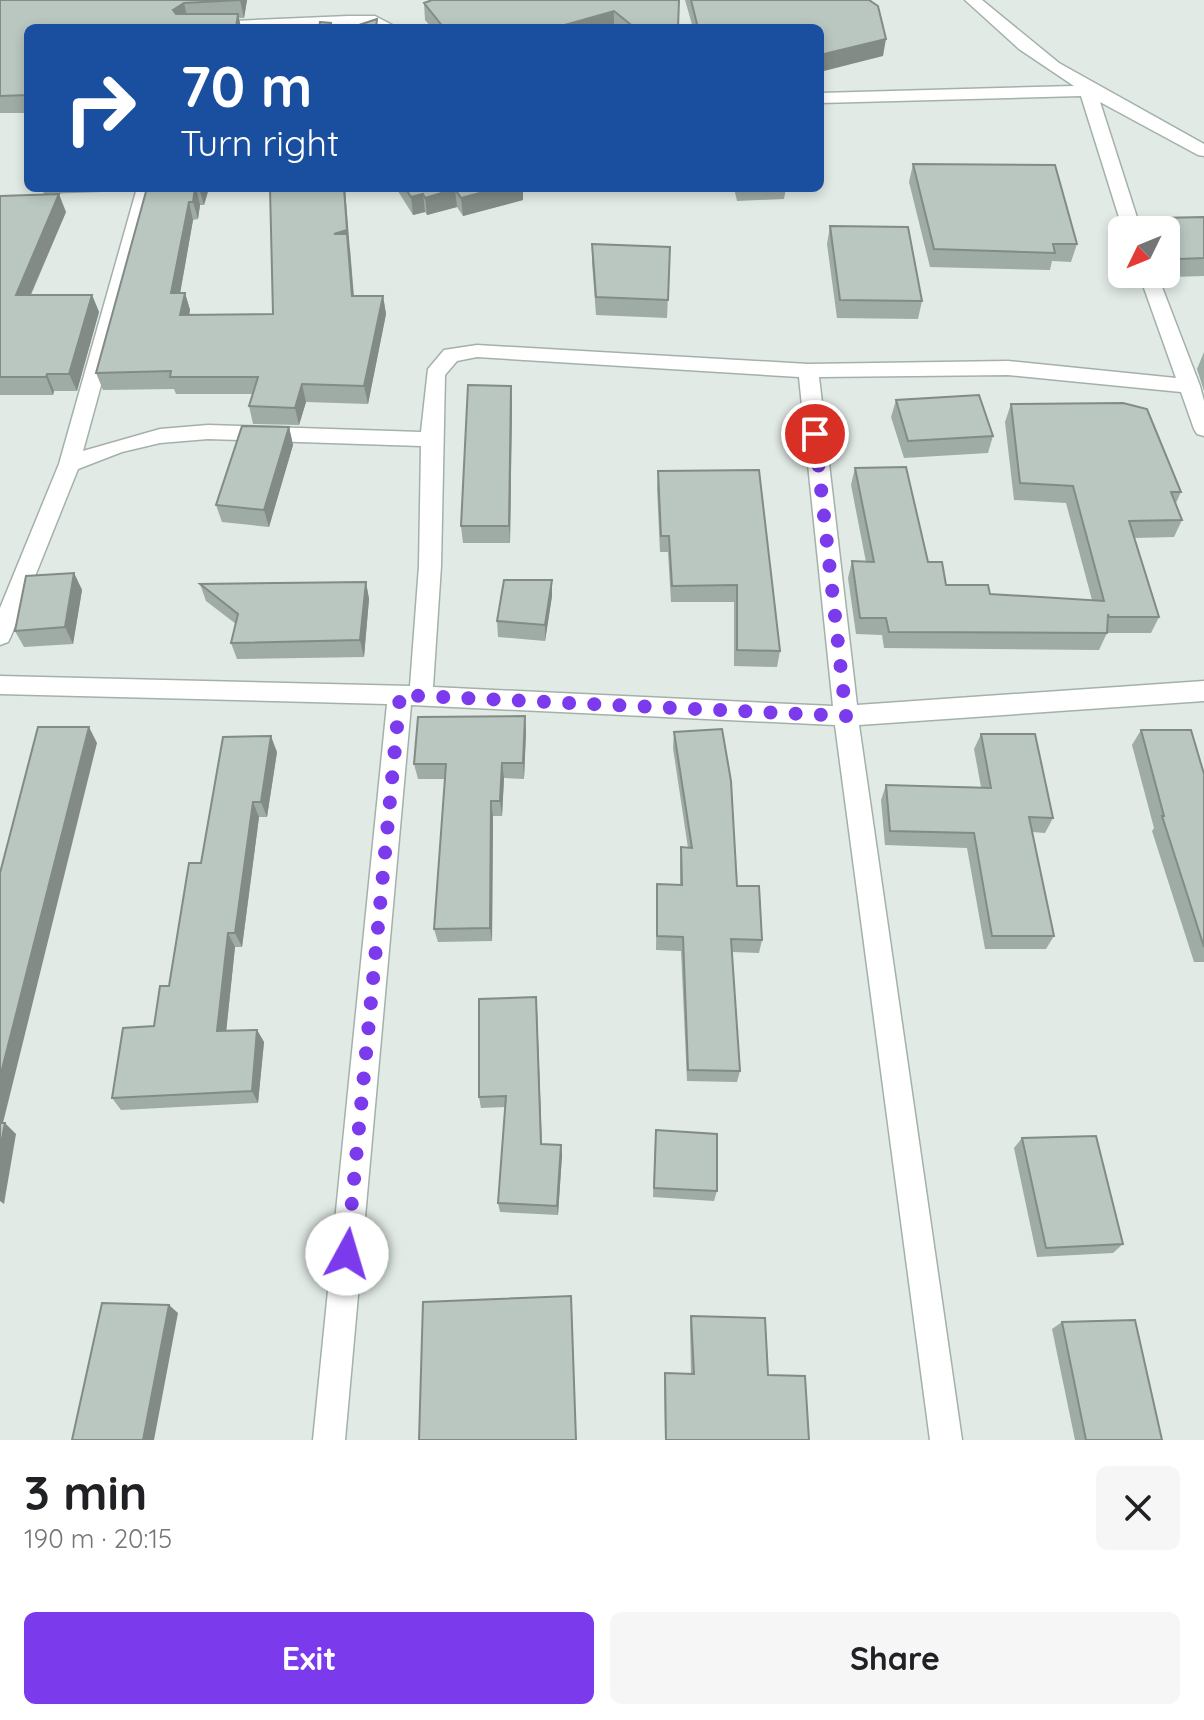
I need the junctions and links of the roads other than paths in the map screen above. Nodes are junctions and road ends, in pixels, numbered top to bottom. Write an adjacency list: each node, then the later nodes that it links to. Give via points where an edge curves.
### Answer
1 (973, 0): 4 (street)
2 (279, 24): 3 (street)
3 (381, 24)
4 (1088, 91): 5 (street); 6 (street); 8 (street)
5 (824, 98)
6 (1204, 151)
7 (145, 192): 14 (street)
8 (1128, 216)
9 (1153, 288): 11 (street)
10 (808, 371): 11 (street, via 1008,368); 13 (street, via 477,351 451,355 435,374); 19 (street)
11 (1190, 386): 12 (street)
12 (1204, 429)
13 (431, 439): 14 (street, via 208,432 160,436); 18 (street, via 430,566)
14 (69, 464): 15 (street)
15 (0, 636)
16 (0, 685): 18 (street)
17 (1204, 691): 19 (street)
18 (411, 696): 19 (street); 20 (street)
19 (846, 716): 21 (street)
20 (329, 1440)
21 (946, 1440)

